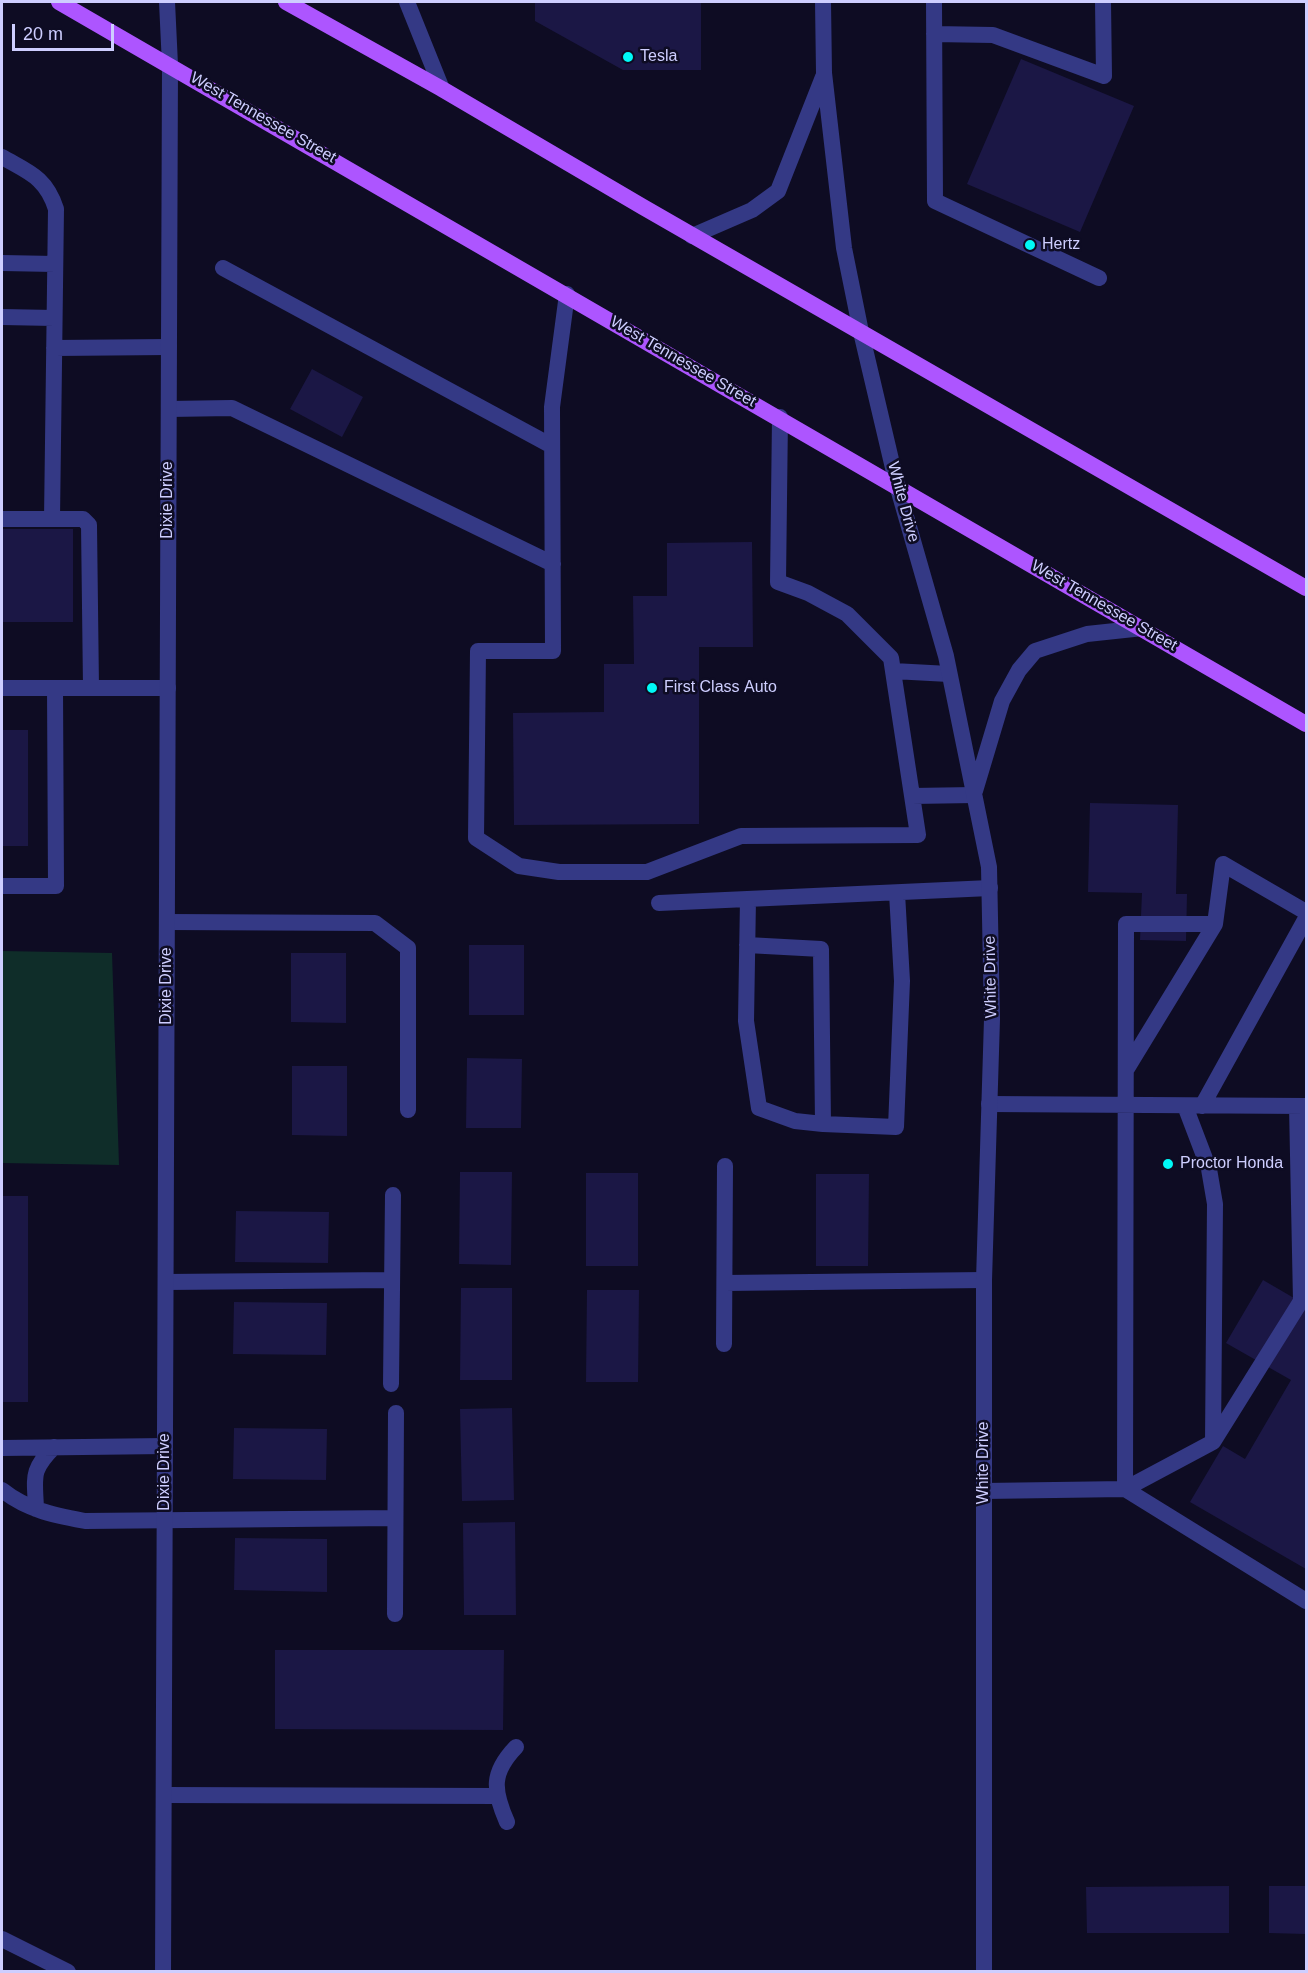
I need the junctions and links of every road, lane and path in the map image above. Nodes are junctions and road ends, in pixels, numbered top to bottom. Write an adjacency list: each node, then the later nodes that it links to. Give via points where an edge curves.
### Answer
1 (59, 2): 9 (main road, West Tennessee Street)
2 (167, 2): 9 (street, Dixie Drive)
3 (286, 2): 11 (main road)
4 (406, 2): 11 (street)
5 (823, 2): 10 (street, White Drive)
6 (934, 2): 8 (street)
7 (1103, 2): 8 (street, via 1104,76 993,35)
8 (934, 34): 17 (street, via 935,201)
9 (170, 65): 18 (main road, West Tennessee Street); 22 (street, Dixie Drive)
10 (824, 73): 13 (street, via 778,191 752,210); 21 (street, White Drive, via 844,248)
11 (442, 89): 13 (main road)
12 (2, 157): 15 (street, via 38,178 50,192 56,208)
13 (692, 236): 21 (main road)
14 (2, 263): 15 (street)
15 (55, 264): 20 (street)
16 (223, 268): 26 (street)
17 (1099, 278)
18 (567, 294): 25 (main road, West Tennessee Street); 26 (street, via 552,407)
19 (2, 317): 20 (street)
20 (54, 318): 23 (street)
21 (861, 332): 27 (street, White Drive); 31 (main road)
22 (169, 347): 23 (street); 24 (street, Dixie Drive)
23 (54, 348): 29 (street)
24 (168, 410): 30 (street, via 232,408); 38 (street, Dixie Drive)
25 (780, 417): 27 (main road, West Tennessee Street); 33 (street, via 778,582 847,614 891,658)
26 (552, 446): 30 (street)
27 (897, 485): 32 (main road, West Tennessee Street); 34 (street, White Drive)
28 (2, 519): 29 (street)
29 (52, 519): 37 (street, via 83,519 89,525)
30 (553, 564): 41 (street, via 553,651 478,651 476,838 519,866 559,872 647,872 741,836 918,835)
31 (1306, 588)
32 (1143, 628): 39 (main road, West Tennessee Street); 40 (street, via 1088,634 1035,651 1002,701)
33 (893, 671): 34 (street); 41 (street)
34 (949, 674): 40 (street, White Drive)
35 (2, 688): 36 (street)
36 (55, 688): 37 (street); 42 (street, via 56,886)
37 (91, 688): 38 (street)
38 (168, 688): 49 (street, Dixie Drive)
39 (1306, 724)
40 (974, 795): 41 (street); 43 (street, White Drive)
41 (912, 796)
42 (2, 886)
43 (990, 888): 44 (street); 53 (street, White Drive)
44 (897, 893): 45 (street); 59 (street, via 903,981 896,1127)
45 (748, 900): 46 (street); 51 (street)
46 (659, 903)
47 (1306, 912): 50 (street, via 1223,864)
48 (1306, 918): 56 (street)
49 (167, 922): 58 (street, via 375,923 408,948); 64 (street, Dixie Drive)
50 (1215, 924): 52 (street); 52 (street, via 1126,924)
51 (747, 945): 59 (street, via 746,1021 759,1108 795,1121); 59 (street, via 821,949)
52 (1125, 1071): 54 (street)
53 (989, 1104): 54 (street); 63 (street, White Drive)
54 (1125, 1106): 55 (street); 73 (street)
55 (1185, 1106): 56 (street); 69 (street, via 1209,1169 1215,1204)
56 (1202, 1106): 57 (street)
57 (1302, 1106): 69 (street, via 1301,1301)
58 (408, 1110)
59 (823, 1124)
60 (725, 1166): 65 (street)
61 (393, 1195): 62 (street)
62 (392, 1280): 64 (street); 67 (street)
63 (984, 1280): 65 (street); 75 (street, White Drive)
64 (166, 1282): 70 (street, Dixie Drive)
65 (725, 1283): 66 (street)
66 (724, 1344)
67 (391, 1384)
68 (396, 1413): 77 (street)
69 (1213, 1442): 73 (street)
70 (165, 1446): 71 (street); 78 (street, Dixie Drive)
71 (54, 1447): 72 (street); 76 (street, via 37,1469)
72 (2, 1448)
73 (1125, 1489): 75 (street); 79 (street)
74 (2, 1490): 76 (street)
75 (984, 1491): 88 (street, White Drive)
76 (36, 1509): 78 (street, via 85,1521)
77 (395, 1518): 78 (street); 80 (street)
78 (165, 1522): 82 (street, Dixie Drive)
79 (1306, 1601)
80 (395, 1614)
81 (516, 1747): 83 (street, via 496,1779)
82 (164, 1796): 83 (street); 87 (street, Dixie Drive)
83 (497, 1796): 84 (street)
84 (507, 1822)
85 (2, 1939): 86 (street)
86 (68, 1971)
87 (163, 1971)
88 (984, 1971)

